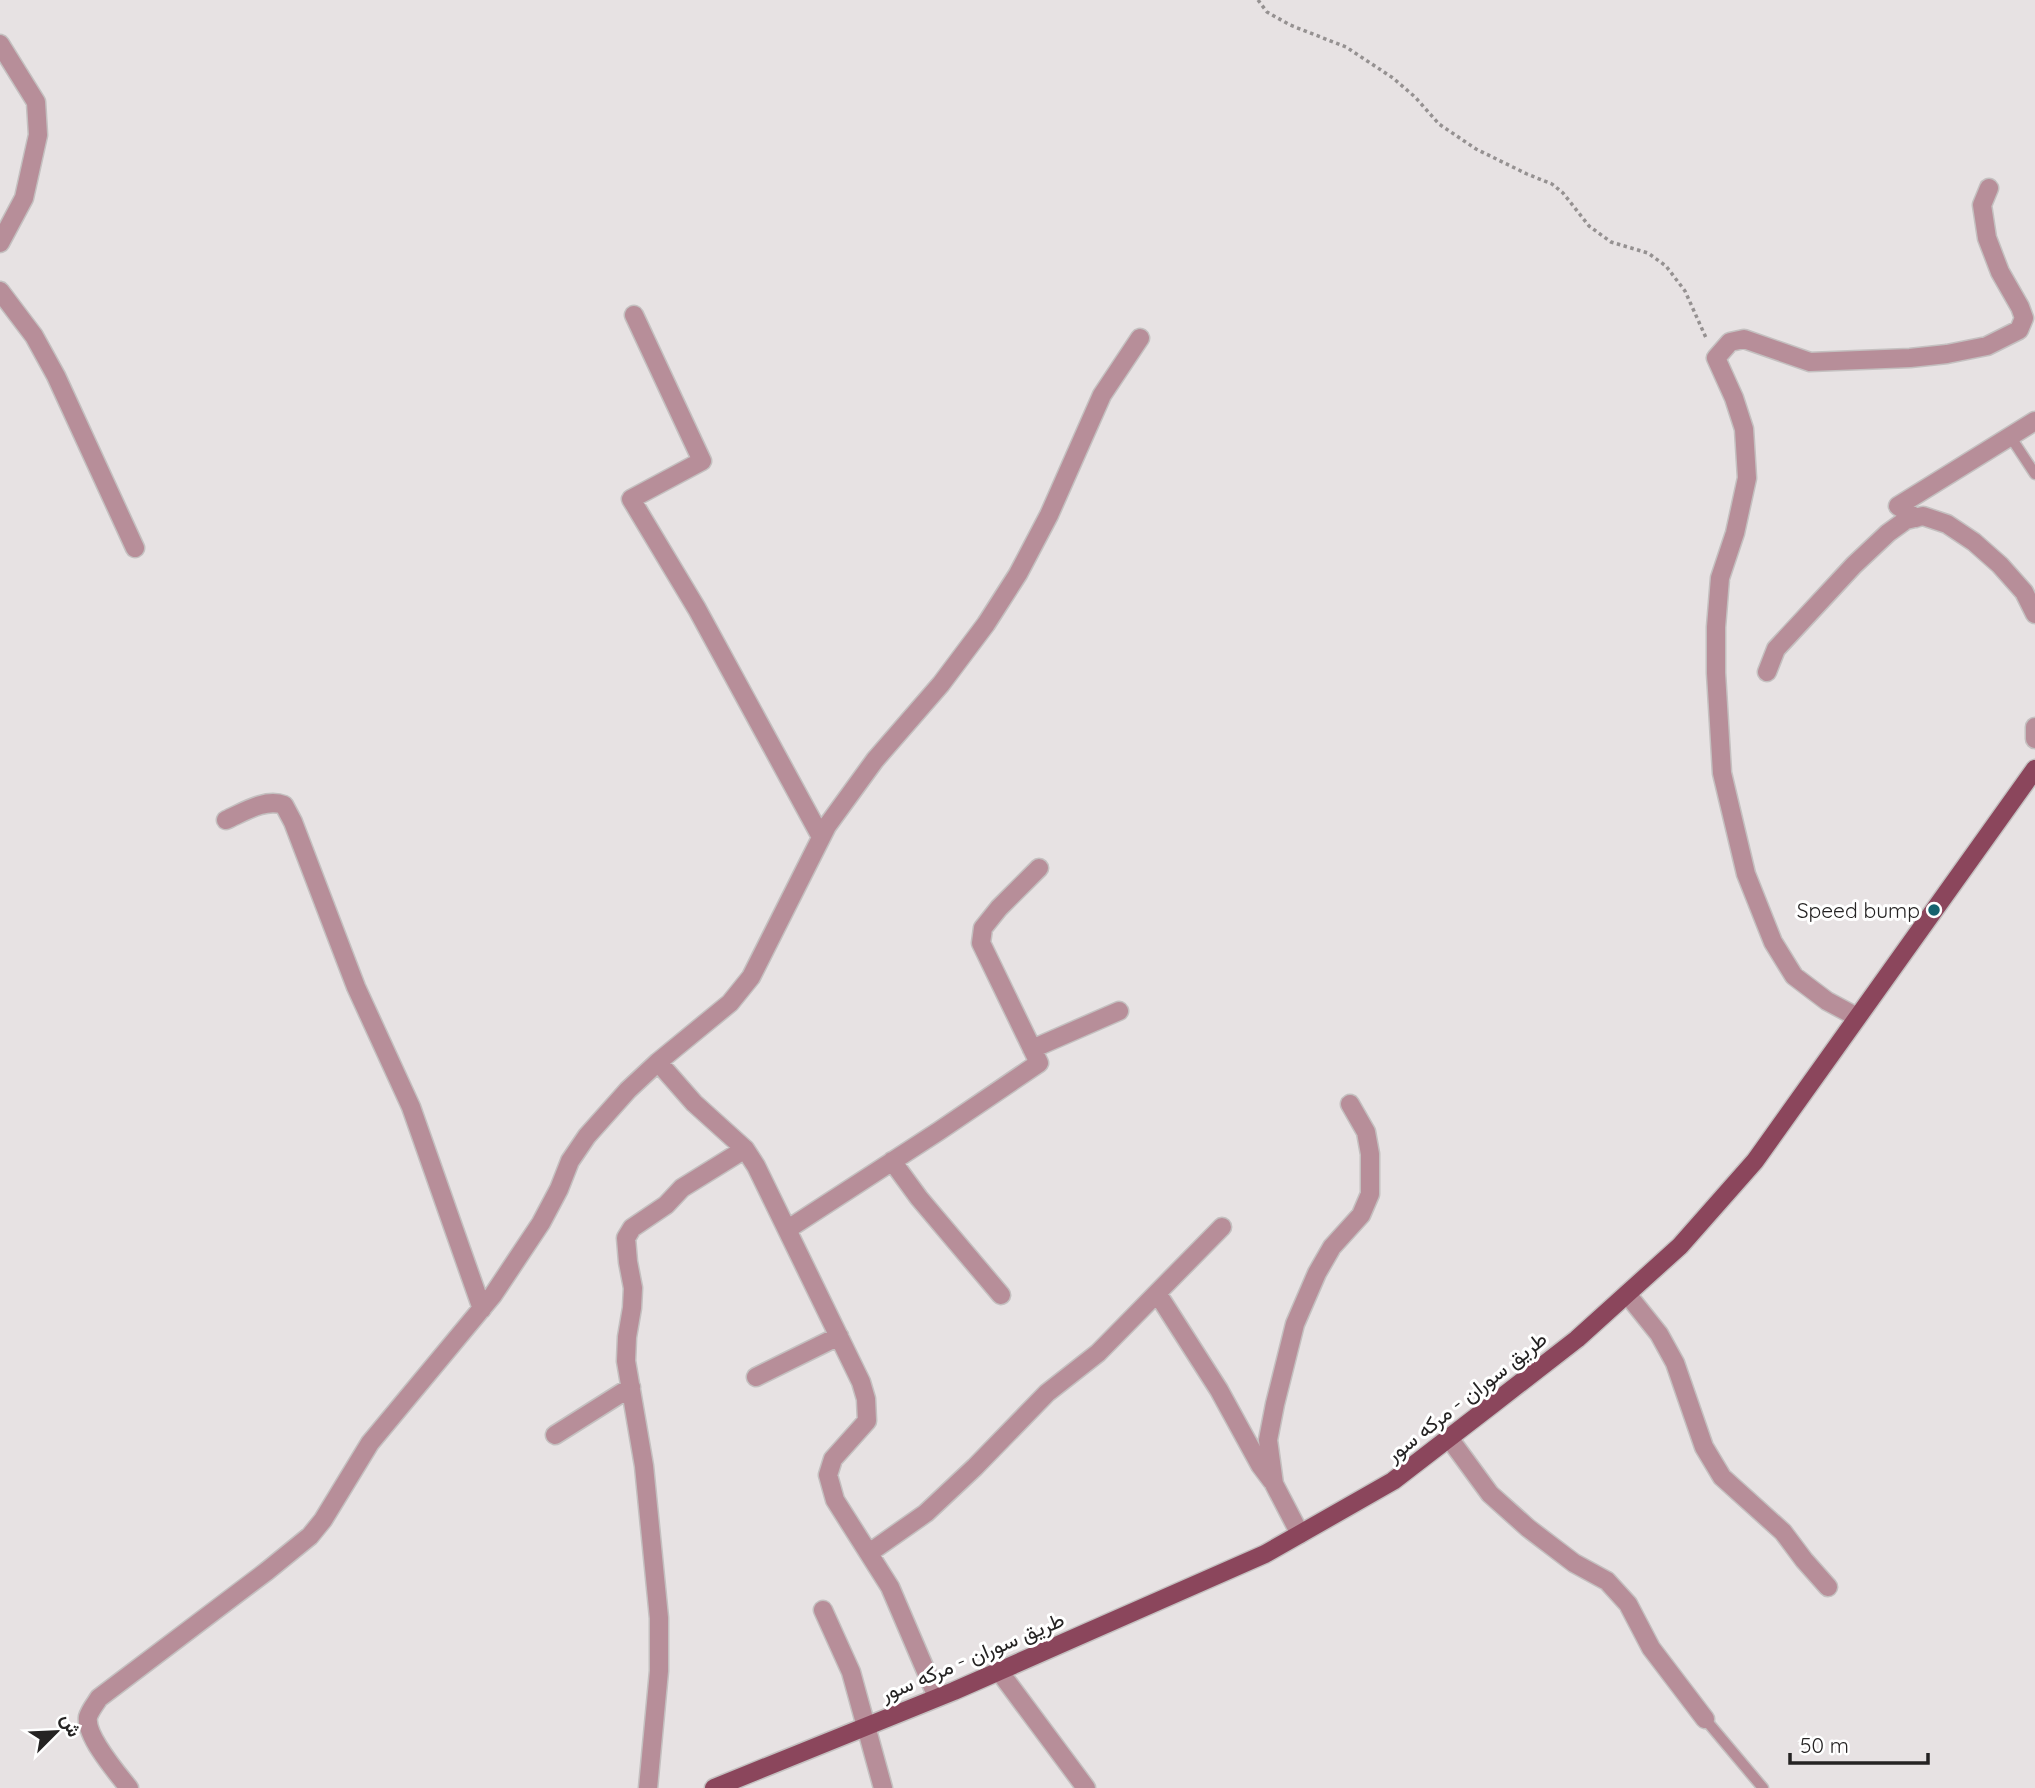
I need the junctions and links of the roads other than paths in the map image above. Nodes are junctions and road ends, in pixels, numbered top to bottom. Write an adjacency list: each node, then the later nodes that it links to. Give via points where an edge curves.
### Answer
1 (0, 44): 3 (street, via 36,102 38,135 24,198)
2 (1989, 188): 21 (street, via 1982,205 1987,238 2021,307 2024,318 2019,330 1987,346 1934,356 1810,362 1744,339 1730,342 1716,358 1744,429 1747,478 1720,578 1716,673 1722,773 1746,874 1773,942 1794,976 1827,1002)
3 (0, 243)
4 (0, 291): 11 (street, via 34,336)
5 (634, 315): 18 (street, via 702,461 631,499 697,609)
6 (1140, 338): 18 (street, via 1102,395 1018,574 986,624 875,760)
7 (2035, 421): 8 (street)
8 (2010, 436): 9 (lane); 10 (street, via 1898,506)
9 (2035, 474)
10 (1916, 518): 12 (street, via 1947,524 1974,542 2024,592); 13 (street, via 1888,533 1854,565 1776,649)
11 (135, 548)
12 (2035, 614)
13 (1767, 672)
14 (2035, 727): 15 (street)
15 (2035, 739)
16 (2035, 769): 21 (main road, طريق سوران - مركه سور)
17 (226, 820): 32 (street, via 267,802 284,805 289,813 356,987 411,1107)
18 (821, 837): 23 (street, via 751,976 730,1003)
19 (1039, 868): 22 (street, via 983,928 981,943)
20 (1119, 1011): 22 (street)
21 (1857, 1017): 30 (main road, طريق سوران - مركه سور, via 1755,1161 1679,1246)
22 (1032, 1049): 26 (street, via 1038,1063)
23 (657, 1062): 25 (street); 32 (street, via 587,1136 541,1223)
24 (1350, 1104): 38 (street, via 1366,1132 1370,1194 1360,1216 1332,1247 1295,1324 1268,1440)
25 (745, 1149): 28 (street); 35 (street, via 682,1188 626,1238 633,1288 626,1361)
26 (892, 1161): 28 (street); 31 (street)
27 (1222, 1227): 29 (street)
28 (788, 1229): 33 (street)
29 (1157, 1293): 38 (street); 40 (street, via 926,1513)
30 (1627, 1294): 37 (main road, طريق سوران - مركه سور, via 1577,1339); 41 (street, via 1675,1363 1704,1447 1722,1477 1783,1532)
31 (1001, 1295)
32 (482, 1309): 47 (street, via 370,1443 310,1536 99,1698 88,1726)
33 (839, 1335): 34 (street); 40 (street, via 861,1382 867,1421 833,1459 828,1475 835,1500)
34 (756, 1377)
35 (631, 1387): 36 (street); 48 (street, via 659,1618)
36 (555, 1435)
37 (1449, 1438): 39 (main road, طريق سوران - مركه سور, via 1393,1481); 45 (street, via 1490,1494 1565,1556 1607,1581 1628,1604 1651,1648)
38 (1274, 1484): 39 (street)
39 (1300, 1534): 43 (main road, طريق سوران - مركه سور, via 1265,1554)
40 (869, 1553): 44 (street, via 890,1587)
41 (1828, 1587)
42 (824, 1610): 46 (street, via 851,1672)
43 (999, 1671): 44 (main road, طريق سوران - مركه سور); 51 (street)
44 (937, 1697): 46 (main road, طريق سوران - مركه سور)
45 (1705, 1719): 52 (lane)
46 (867, 1726): 49 (main road, طريق سوران - مركه سور); 50 (street)
47 (129, 1788)
48 (649, 1788)
49 (713, 1788)
50 (883, 1788)
51 (1086, 1788)
52 (1763, 1788)

